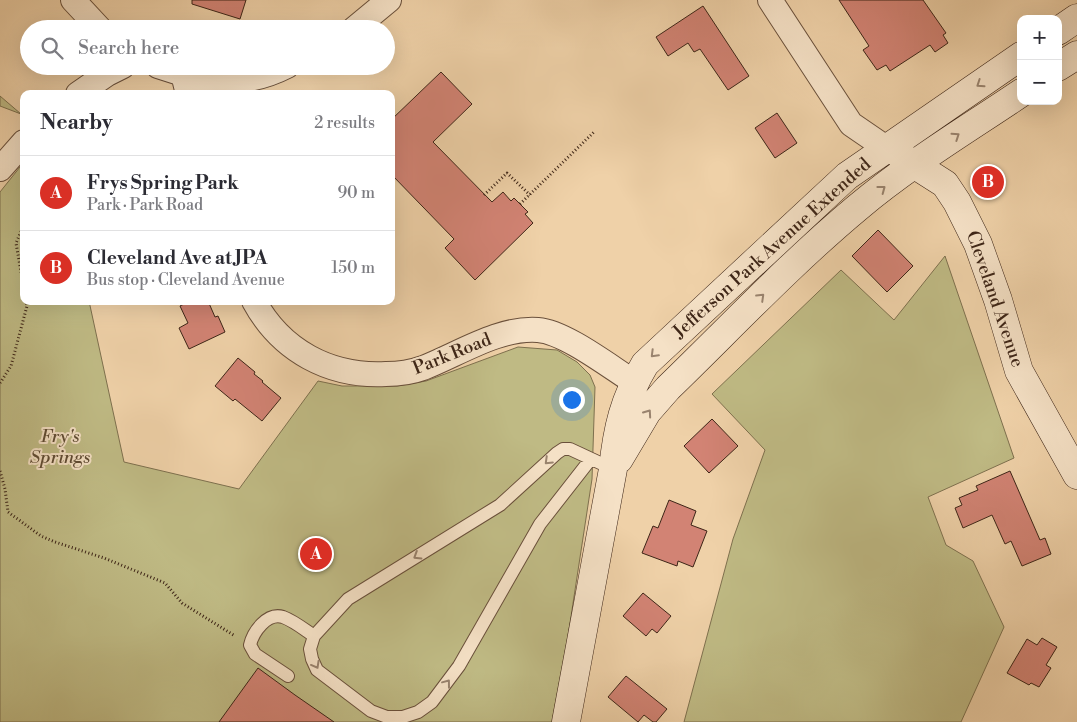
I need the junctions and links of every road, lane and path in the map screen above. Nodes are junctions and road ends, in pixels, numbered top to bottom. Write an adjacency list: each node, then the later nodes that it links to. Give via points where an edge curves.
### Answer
1 (72, 0): 5 (street)
2 (389, 0): 6 (street)
3 (770, 0): 19 (street, via 850,124)
4 (1077, 18): 7 (street)
5 (91, 20)
6 (365, 20)
7 (1062, 28)
8 (1077, 55): 10 (street)
9 (1017, 59): 19 (street, Jefferson Park Avenue Extended, one-way to 19)
10 (1062, 64)
11 (106, 75): 15 (street)
12 (172, 75): 14 (street)
13 (267, 75): 14 (street, via 249,80 205,80)
14 (185, 84)
15 (84, 90)
16 (1017, 96): 20 (street, Jefferson Park Avenue Extended, one-way to 16)
17 (594, 132): 23 (path)
18 (20, 147): 21 (street)
19 (886, 148): 20 (street, Cleveland Avenue); 29 (street, Jefferson Park Avenue Extended, one-way to 29, via 847,176 664,344 645,364)
20 (915, 164): 31 (street, Jefferson Park Avenue Extended, one-way to 20, via 668,388 807,252 857,207); 33 (street, Cleveland Avenue, via 945,184 957,202 978,244 1019,370)
21 (0, 170)
22 (484, 195): 23 (path, via 507,173)
23 (530, 195): 24 (path)
24 (520, 204)
25 (20, 234): 26 (path, via 16,243)
26 (20, 266)
27 (27, 305): 30 (path, via 11,366)
28 (256, 305): 29 (street, Park Road, via 278,336 300,353 351,373 400,374 421,369 498,336 518,330 539,330 559,335)
29 (634, 382): 31 (street, Jefferson Park Avenue Extended, via 616,436)
30 (0, 383)
31 (601, 464): 34 (lane, one-way to 34, via 570,449 563,449 500,505 348,599); 37 (lane, one-way to 31, via 418,712 432,702 459,666 540,524); 38 (street, Jefferson Park Avenue Extended)
32 (0, 472): 35 (path, via 8,512 41,536 165,583 182,603)
33 (1077, 476)
34 (314, 636): 35 (lane, via 282,617 271,618 260,625); 37 (lane, one-way to 37, via 310,649 317,670 371,712)
35 (250, 644): 36 (lane, via 255,654)
36 (288, 676)
37 (388, 719)
38 (566, 722)

